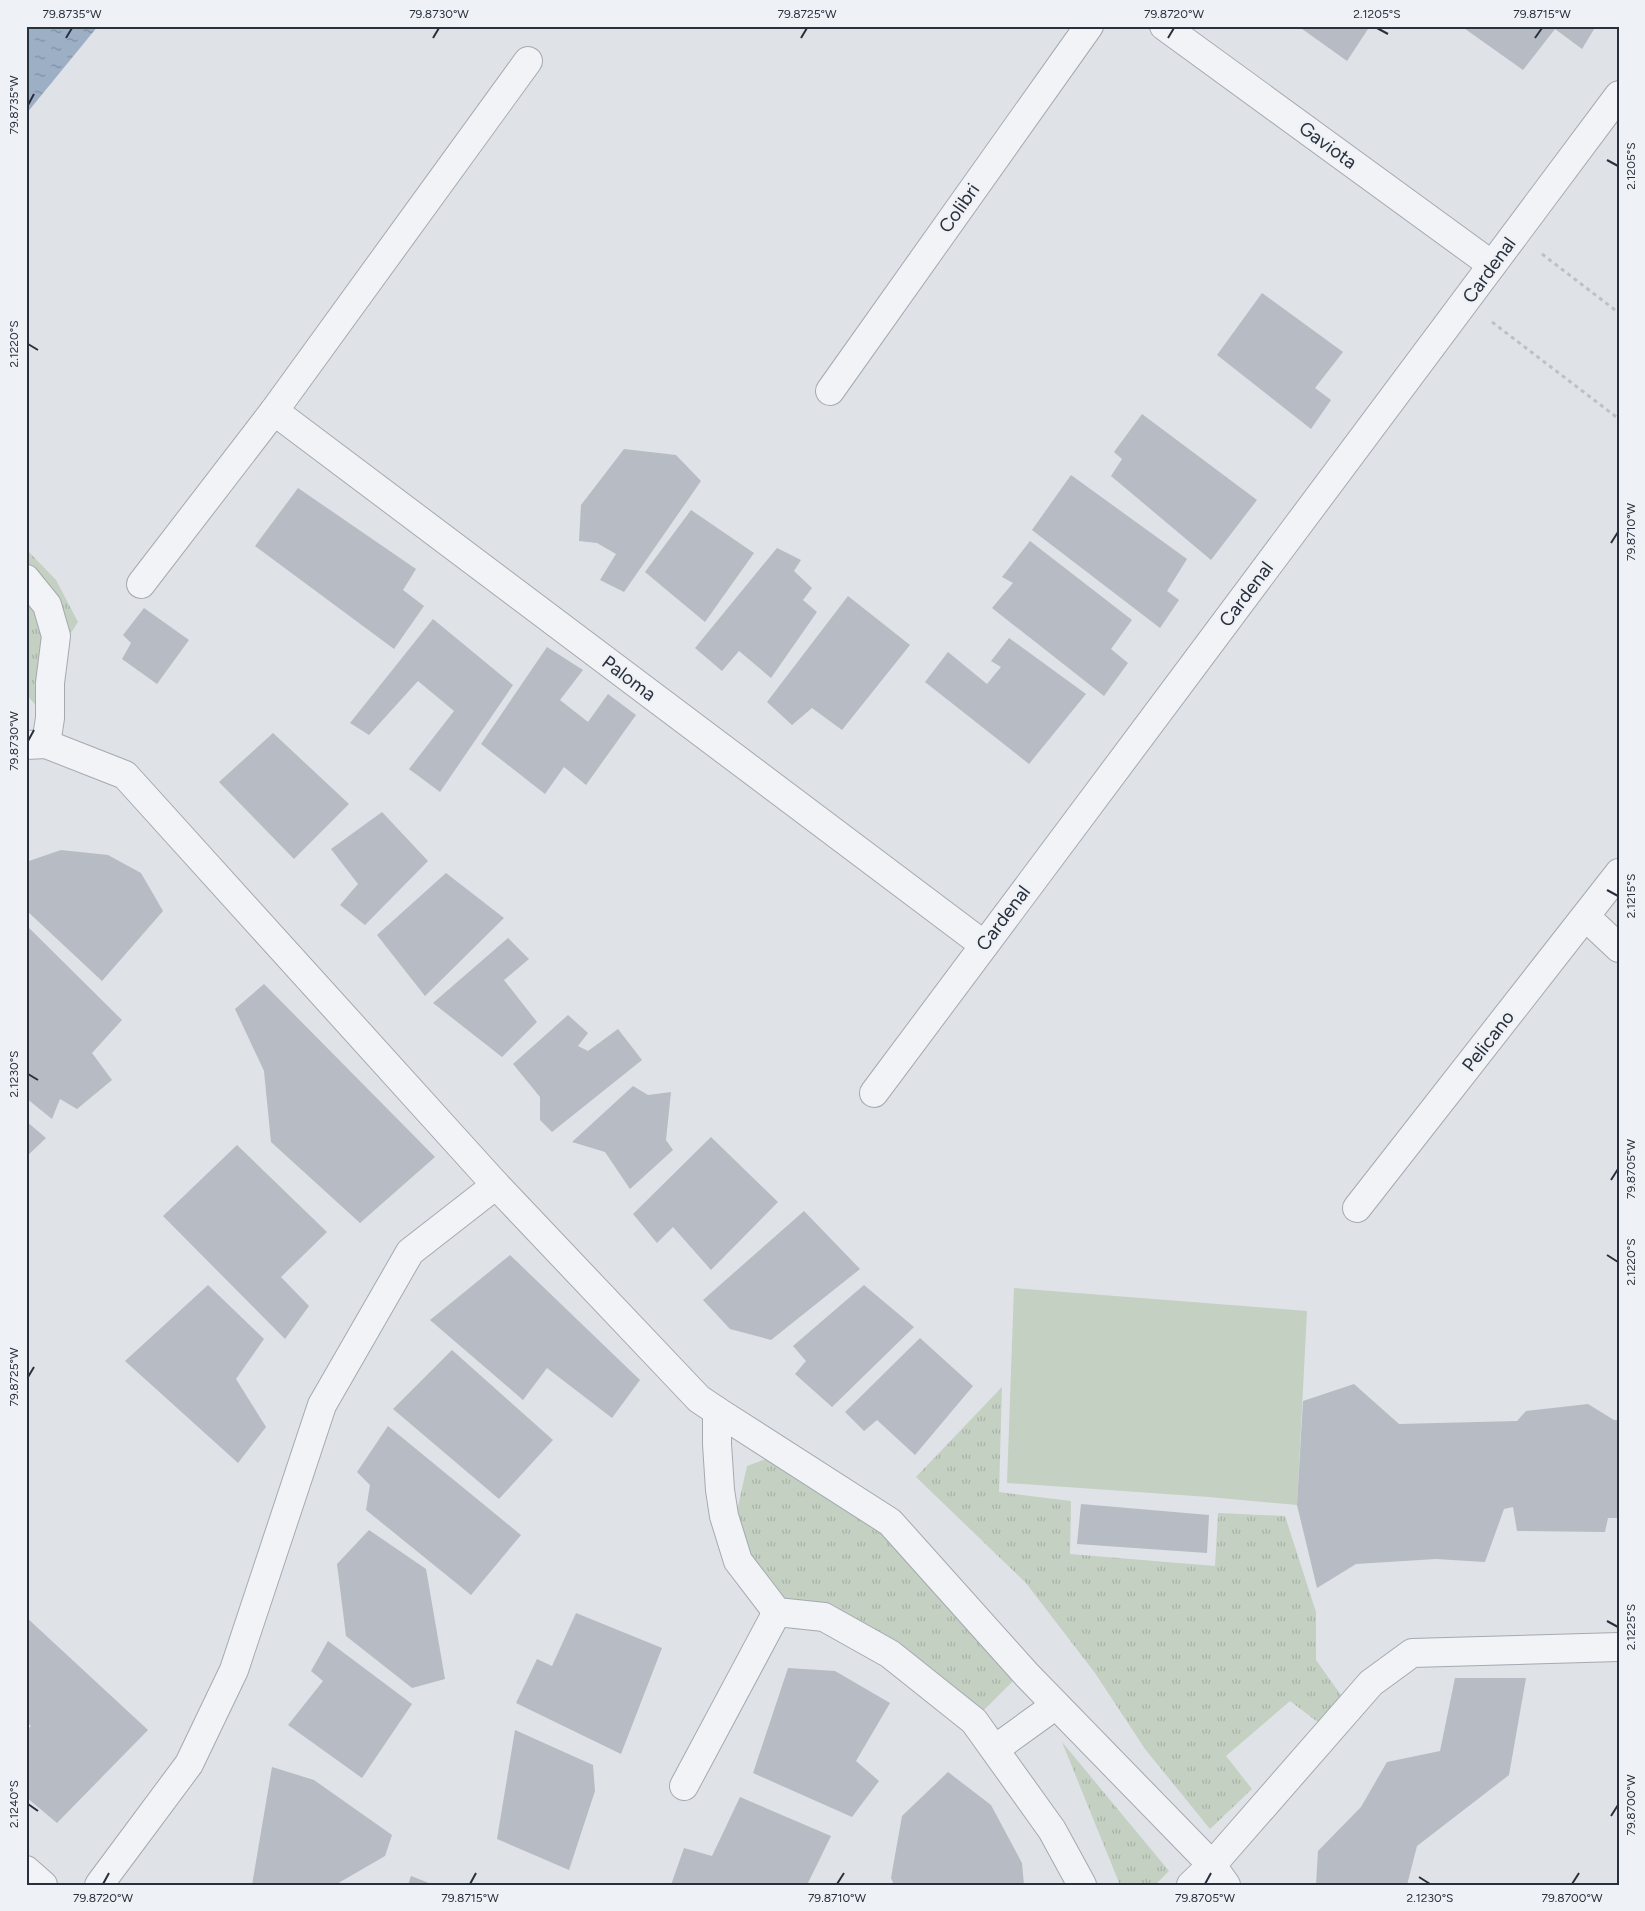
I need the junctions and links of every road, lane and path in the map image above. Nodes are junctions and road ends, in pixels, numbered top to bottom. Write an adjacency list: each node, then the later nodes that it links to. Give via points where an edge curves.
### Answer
1 (1089, 26): 9 (street, Colibri)
2 (1164, 26): 6 (street, Gaviota)
3 (528, 61): 10 (street)
4 (1619, 95): 5 (street, Cardenal)
5 (1516, 233): 6 (street, Cardenal); 8 (path)
6 (1492, 265): 7 (street, Cardenal)
7 (1465, 302): 11 (path); 17 (street, Cardenal)
8 (1619, 313)
9 (830, 391)
10 (274, 411): 13 (street); 17 (street, Paloma)
11 (1619, 419)
12 (26, 579): 14 (street, via 47,606 56,636 50,683 50,718)
13 (141, 584)
14 (36, 744): 20 (street, via 125,776)
15 (1619, 873): 16 (street, Pelicano)
16 (1586, 918): 18 (street); 21 (street, Pelicano)
17 (984, 945): 19 (street, Cardenal)
18 (1619, 948)
19 (874, 1093)
20 (496, 1185): 22 (street, via 699,1399); 31 (street, via 410,1252 322,1405 234,1670 189,1764)
21 (1357, 1208)
22 (717, 1411): 23 (street, via 724,1516 738,1562); 25 (street, via 890,1522)
23 (777, 1612): 26 (street, via 824,1617 890,1654 974,1721); 27 (street)
24 (1619, 1647): 29 (street, via 1412,1653 1371,1683)
25 (1056, 1705): 26 (street); 29 (street)
26 (995, 1750): 32 (street, via 1052,1830)
27 (684, 1786)
28 (26, 1870): 30 (street)
29 (1219, 1875): 33 (street)
30 (43, 1885)
31 (99, 1885)
32 (1082, 1885)
33 (1191, 1885)

